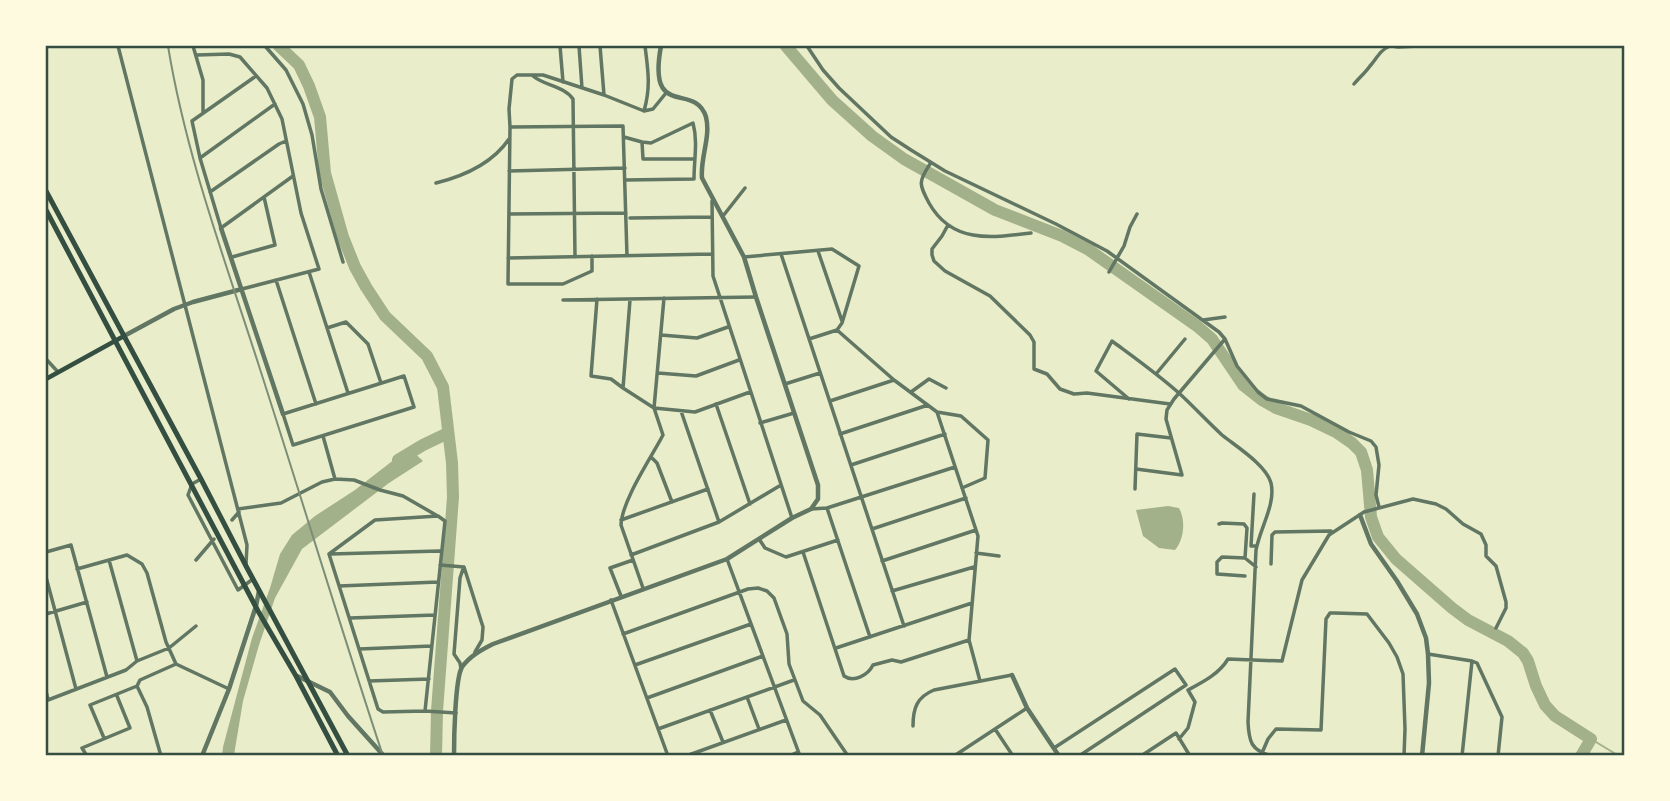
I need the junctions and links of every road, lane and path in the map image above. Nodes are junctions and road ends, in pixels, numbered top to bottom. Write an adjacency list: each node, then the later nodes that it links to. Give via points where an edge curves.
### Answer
1 (118, 46): 79 (street)
2 (194, 46): 12 (street)
3 (265, 46): 68 (street, via 286,70 303,104)
4 (560, 46): 15 (street)
5 (579, 46): 17 (street)
6 (600, 46): 19 (street)
7 (645, 46): 21 (street, via 649,95)
8 (661, 46): 18 (street, via 659,82)
9 (807, 46): 31 (street, via 855,104)
10 (1391, 46): 11 (street); 16 (street)
11 (1419, 46)
12 (197, 55): 14 (street, via 240,57); 22 (street)
13 (532, 75): 15 (street); 23 (street, via 512,79); 24 (street, via 573,99)
14 (256, 76): 20 (street); 22 (street)
15 (563, 83): 17 (street)
16 (1354, 84)
17 (582, 88): 19 (street)
18 (666, 93): 21 (street, via 653,109); 35 (street, via 690,100 706,117)
19 (604, 95): 21 (street)
20 (276, 104): 27 (street); 29 (street)
21 (644, 111)
22 (203, 114): 29 (street, via 192,121)
23 (510, 127): 24 (street); 26 (street)
24 (573, 127): 25 (street, via 624,126); 32 (street)
25 (624, 137): 28 (street); 33 (street)
26 (510, 138): 34 (street); 39 (street, via 472,172)
27 (287, 141): 36 (street); 42 (street)
28 (642, 142): 30 (street, via 643,159); 30 (street, via 657,141 693,123)
29 (200, 158): 42 (street)
30 (694, 159): 37 (street)
31 (929, 165): 55 (street, via 920,181 932,208); 67 (street, via 1074,233)
32 (574, 169): 33 (street); 34 (street); 47 (street)
33 (625, 169): 38 (street)
34 (509, 171): 48 (street)
35 (702, 175): 37 (street); 44 (street)
36 (293, 176): 43 (street); 70 (street, via 319,269)
37 (694, 179): 38 (street)
38 (625, 180): 46 (street)
39 (436, 183)
40 (746, 188): 51 (street)
41 (46, 191): 50 (highway)
42 (210, 192): 56 (street)
43 (264, 197): 56 (street); 63 (street, via 275,246)
44 (712, 198): 51 (street); 52 (street)
45 (46, 210): 54 (highway)
46 (626, 212): 47 (street); 62 (street)
47 (575, 213): 48 (street); 64 (street)
48 (509, 214): 66 (street)
49 (1137, 214): 67 (street)
50 (59, 216): 54 (street); 87 (highway)
51 (723, 216): 65 (street)
52 (712, 217): 53 (street); 59 (street)
53 (630, 218)
54 (48, 220): 91 (highway)
55 (948, 225): 57 (street, via 973,236); 108 (street, via 932,249 934,261 990,296 1030,335 1034,369 1067,392)
56 (221, 228): 63 (street)
57 (1031, 233)
58 (818, 251): 60 (street); 82 (street); 82 (street, via 832,249 859,266)
59 (712, 254): 62 (street); 75 (street)
60 (780, 254): 65 (street); 88 (street)
61 (592, 256): 62 (street); 64 (street); 66 (street, via 592,271 563,284 508,284)
62 (627, 256)
63 (232, 257): 72 (street)
64 (575, 257): 66 (street)
65 (744, 257): 73 (street)
66 (508, 258)
67 (1117, 260): 69 (street); 81 (street)
68 (343, 262)
69 (1110, 271)
70 (309, 272): 71 (street); 84 (street)
71 (276, 280): 72 (street); 110 (street)
72 (242, 289): 79 (street); 118 (street)
73 (756, 297): 75 (street); 101 (street)
74 (664, 298): 75 (street); 77 (street); 86 (street)
75 (719, 298): 83 (street)
76 (597, 299): 77 (street); 78 (street); 102 (street, via 591,376 611,379)
77 (630, 299): 102 (street)
78 (563, 300)
79 (185, 305): 87 (street); 143 (street)
80 (1225, 317): 81 (street)
81 (1203, 320): 90 (street)
82 (842, 323): 85 (street)
83 (729, 327): 86 (street, via 697,338); 93 (street)
84 (327, 328): 100 (street, via 346,322 368,344); 106 (street)
85 (837, 330): 88 (street); 99 (street)
86 (661, 335): 95 (street)
87 (124, 336): 91 (main road); 128 (highway)
88 (809, 339): 96 (street)
89 (1185, 339): 97 (street)
90 (1223, 340): 107 (street); 141 (street, via 1237,366 1267,399 1301,406 1371,441 1378,456)
91 (115, 341): 94 (main road); 130 (highway)
92 (46, 359): 94 (street)
93 (739, 360): 95 (street, via 696,376); 104 (street)
94 (58, 372): 98 (main road)
95 (657, 373): 114 (street)
96 (820, 373): 101 (street); 109 (street)
97 (1156, 374): 107 (street); 108 (street, via 1112,341 1096,371)
98 (46, 379)
99 (894, 380): 105 (street); 109 (street)
100 (381, 383): 106 (street); 122 (street, via 404,376 414,407)
101 (785, 384): 117 (street)
102 (623, 388): 114 (street)
103 (946, 388): 105 (street, via 929,379)
104 (750, 392): 111 (street); 119 (street)
105 (911, 392): 113 (street)
106 (348, 393): 110 (street)
107 (1179, 393): 112 (street); 157 (street, via 1265,470 1272,500)
108 (1129, 399): 112 (street)
109 (829, 401): 120 (street)
110 (316, 404): 118 (street)
111 (716, 404): 115 (street, via 695,412); 139 (street)
112 (1170, 404): 123 (street, via 1166,419)
113 (928, 405): 116 (street); 120 (street)
114 (654, 408): 115 (street); 124 (street, via 663,435)
115 (681, 411): 133 (street)
116 (937, 412): 121 (street); 132 (street, via 961,416 988,440 985,478)
117 (794, 413): 119 (street); 142 (street, via 818,485 818,499)
118 (283, 414): 122 (street, via 293,445)
119 (760, 423): 131 (street)
120 (840, 434): 125 (street)
121 (945, 434): 125 (street); 126 (street)
122 (323, 436): 129 (street)
123 (1171, 438): 127 (street, via 1137,434); 127 (street, via 1182,475)
124 (651, 457): 138 (street); 148 (street)
125 (850, 465): 136 (street)
126 (955, 467): 132 (street); 136 (street)
127 (1136, 469): 134 (street)
128 (201, 479): 130 (street); 172 (highway)
129 (335, 479): 143 (street, via 281,503); 145 (street, via 354,480 403,496)
130 (192, 484): 156 (street, via 188,495); 181 (highway)
131 (781, 485): 139 (street); 146 (street)
132 (962, 488): 137 (street)
133 (708, 489): 138 (street); 149 (street)
134 (1135, 489)
135 (1254, 494): 157 (street, via 1251,545)
136 (861, 497): 140 (street); 151 (street)
137 (966, 498): 151 (street); 152 (street)
138 (672, 502): 148 (street)
139 (750, 504): 149 (street)
140 (827, 508): 142 (street); 155 (street)
141 (1377, 508): 144 (street); 199 (street, via 1413,499 1436,504 1481,534 1506,601)
142 (811, 509): 146 (street)
143 (238, 511): 147 (street); 172 (street, via 247,545)
144 (1362, 513): 153 (street); 210 (street, via 1371,544 1420,621)
145 (438, 516): 158 (street, via 445,521); 162 (street, via 375,520)
146 (792, 519): 154 (street)
147 (232, 520)
148 (621, 520): 164 (street)
149 (719, 522): 164 (street)
150 (1219, 524): 165 (street, via 1244,524)
151 (872, 529): 169 (street)
152 (976, 530): 161 (street); 169 (street)
153 (1334, 531): 170 (street, via 1275,532); 212 (street, via 1302,580 1282,661)
154 (760, 539): 160 (street, via 765,548 786,558); 166 (street)
155 (838, 540): 160 (street); 201 (street)
156 (213, 541): 168 (street); 181 (street, via 238,590)
157 (1257, 546): 175 (street)
158 (440, 551): 162 (street); 171 (street)
159 (46, 552): 176 (street, via 71,545)
160 (803, 552): 207 (street)
161 (976, 553): 163 (street); 174 (street)
162 (329, 554): 182 (street)
163 (999, 556)
164 (632, 557): 183 (street); 187 (street, via 610,568)
165 (1245, 558): 175 (street); 177 (street, via 1222,557 1217,562 1217,574)
166 (727, 559): 183 (street); 186 (street)
167 (109, 560): 176 (street); 205 (street, via 128,555 142,564); 213 (street)
168 (196, 560)
169 (882, 561): 185 (street)
170 (1271, 564)
171 (442, 565): 173 (street); 180 (street)
172 (246, 566): 179 (highway)
173 (464, 567): 209 (street, via 483,627); 217 (street, via 454,654)
174 (975, 567): 185 (street); 190 (street)
175 (1256, 567): 212 (street)
176 (78, 569): 189 (street)
177 (1245, 576)
178 (46, 577): 192 (street)
179 (253, 579): 181 (street); 184 (highway)
180 (438, 582): 182 (street); 194 (street)
181 (245, 585): 191 (highway)
182 (339, 586): 195 (street)
183 (643, 589): 187 (street)
184 (259, 590): 191 (street); 203 (highway)
185 (892, 591): 198 (street)
186 (739, 592): 196 (street); 200 (street); 222 (street, via 758,589 774,598 787,634)
187 (621, 596): 188 (street)
188 (611, 600): 200 (street); 209 (street)
189 (87, 603): 192 (street); 220 (street)
190 (972, 603): 198 (street); 202 (street)
191 (257, 609): 208 (highway); 229 (street)
192 (55, 611): 193 (street); 228 (street)
193 (46, 614)
194 (435, 615): 195 (street); 204 (street)
195 (349, 618): 206 (street)
196 (751, 624): 211 (street); 216 (street)
197 (196, 626): 205 (street)
198 (904, 626): 201 (street)
199 (1496, 628)
200 (623, 634): 216 (street)
201 (870, 637): 207 (street)
202 (969, 640): 207 (street, via 901,662 873,665 869,673 854,679 844,676); 224 (street)
203 (289, 646): 208 (street); 225 (highway)
204 (432, 646): 206 (street); 221 (street)
205 (169, 648): 213 (street); 215 (street)
206 (359, 649): 223 (street)
207 (836, 649)
208 (281, 650): 219 (highway)
209 (474, 654): 217 (street)
210 (1429, 654): 214 (street); 268 (street)
211 (763, 656): 227 (street); 233 (street)
212 (1251, 659): 244 (street, via 1228,659 1215,674 1188,690 1195,702); 247 (street, via 1248,733)
213 (137, 661): 220 (street)
214 (1472, 661): 269 (street); 270 (street, via 1502,717)
215 (176, 664): 226 (street, via 140,680); 229 (street)
216 (635, 665): 233 (street)
217 (461, 669): 237 (street)
218 (1012, 675): 224 (street); 234 (street)
219 (296, 676): 225 (street); 252 (highway)
220 (107, 677): 228 (street)
221 (429, 678): 223 (street); 235 (street)
222 (794, 680): 227 (street); 259 (street, via 803,701 820,715)
223 (369, 681): 235 (street, via 383,712)
224 (980, 681): 239 (street, via 925,694 917,705)
225 (309, 683): 253 (highway); 254 (street, via 330,692)
226 (137, 686): 231 (street); 250 (street)
227 (774, 687): 232 (street); 238 (street)
228 (76, 689): 230 (street, via 48,700)
229 (229, 689): 251 (street)
230 (46, 691)
231 (117, 695): 243 (street, via 130,728); 243 (street, via 90,705)
232 (747, 697): 236 (street); 241 (street)
233 (647, 698): 240 (street)
234 (1027, 708): 242 (street); 246 (street)
235 (425, 710): 237 (street)
236 (710, 710): 240 (street); 245 (street)
237 (453, 713): 255 (street)
238 (786, 719): 241 (street); 248 (street)
239 (913, 726)
240 (658, 729): 256 (street)
241 (759, 729): 245 (street)
242 (995, 729): 260 (street); 261 (street)
243 (104, 738): 249 (street, via 82,748)
244 (1180, 739): 264 (street, via 1175,733); 265 (street)
245 (723, 742): 257 (street)
246 (1054, 748): 262 (street); 263 (street, via 1175,669 1186,685)
247 (1262, 753): 266 (street); 267 (street, via 1276,729 1321,730 1326,619 1335,612 1367,614 1397,657 1404,687)
248 (799, 754): 258 (street)
249 (86, 755)
250 (161, 755)
251 (202, 755)
252 (338, 755)
253 (348, 755)
254 (384, 755)
255 (454, 755)
256 (668, 755)
257 (686, 755)
258 (789, 755)
259 (848, 755)
260 (954, 755)
261 (1013, 755)
262 (1059, 755)
263 (1079, 755)
264 (1142, 755)
265 (1190, 755)
266 (1271, 755)
267 (1404, 755)
268 (1422, 755)
269 (1462, 755)
270 (1497, 755)

